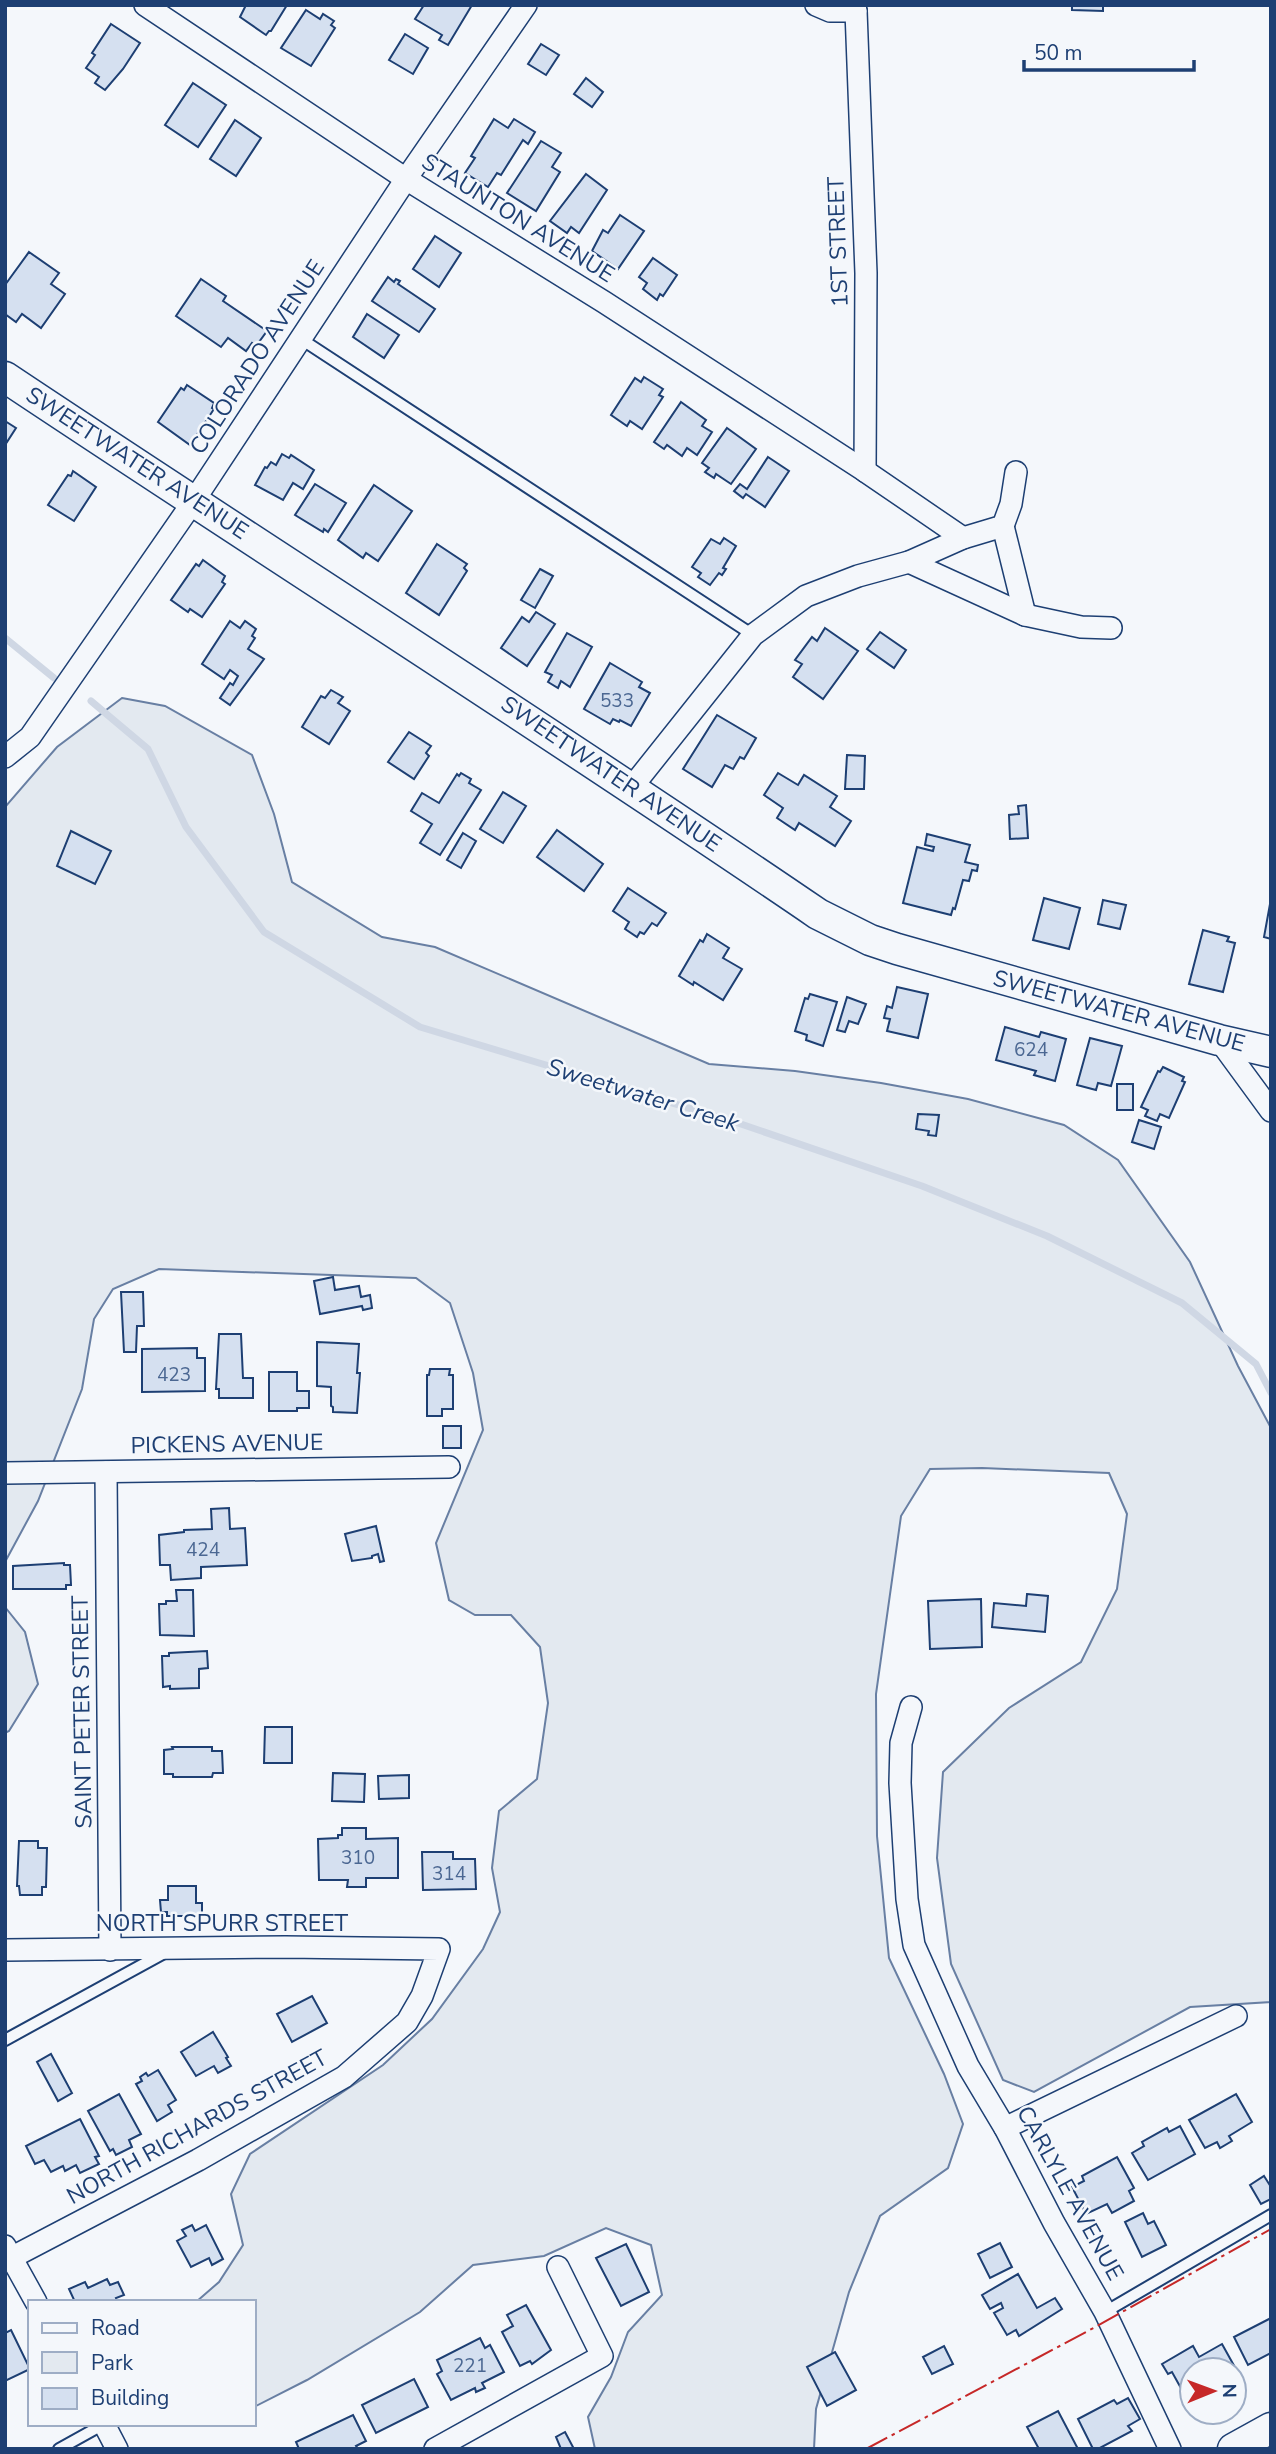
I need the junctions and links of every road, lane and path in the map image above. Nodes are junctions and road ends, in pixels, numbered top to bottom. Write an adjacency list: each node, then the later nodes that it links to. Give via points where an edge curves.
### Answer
1 (145, 5): 5 (street, STAUNTON AVENUE)
2 (526, 5): 5 (street, COLORADO AVENUE)
3 (816, 5): 4 (street, via 830,11)
4 (858, 8): 8 (street, 1ST STREET, via 866,273)
5 (406, 179): 6 (street, COLORADO AVENUE); 8 (street, STAUNTON AVENUE)
6 (301, 338): 10 (street, COLORADO AVENUE); 16 (lane)
7 (5, 377): 10 (street, SWEETWATER AVENUE)
8 (865, 471): 12 (street, STAUNTON AVENUE)
9 (1016, 472): 11 (street)
10 (193, 502): 17 (street, COLORADO AVENUE, via 30,737); 18 (street, SWEETWATER AVENUE)
11 (1003, 526): 12 (street); 14 (street)
12 (963, 538): 13 (street)
13 (909, 562): 14 (street); 16 (street, via 806,596)
14 (1025, 615): 15 (street, via 1082,628)
15 (1111, 628)
16 (753, 635): 18 (street)
17 (5, 757)
18 (632, 787): 19 (street, SWEETWATER AVENUE, via 818,914 870,940)
19 (1219, 1040): 20 (street, SWEETWATER AVENUE); 21 (street)
20 (1271, 1052)
21 (1271, 1111)
22 (449, 1467): 23 (street, PICKENS AVENUE)
23 (106, 1472): 24 (street, PICKENS AVENUE); 28 (street, SAINT PETER STREET)
24 (5, 1473)
25 (911, 1707): 32 (street, CARLYLE AVENUE, via 901,1743 900,1783 914,1945 968,2066)
26 (439, 1949): 29 (street, NORTH SPURR STREET); 34 (street, NORTH RICHARDS STREET, via 407,2022 344,2077 198,2160)
27 (5, 1950): 28 (street, NORTH SPURR STREET)
28 (110, 1950): 29 (street, NORTH SPURR STREET)
29 (170, 1950): 31 (lane)
30 (1236, 2016): 32 (street)
31 (5, 2040)
32 (1005, 2128): 37 (street, CARLYLE AVENUE)
33 (1271, 2215): 37 (lane)
34 (7, 2255): 36 (street)
35 (558, 2267): 43 (street, via 602,2356)
36 (35, 2300)
37 (1105, 2312): 44 (street, CARLYLE AVENUE)
38 (100, 2426): 41 (lane)
39 (105, 2426): 42 (street)
40 (1271, 2428): 45 (street)
41 (59, 2449)
42 (117, 2449)
43 (435, 2449)
44 (1170, 2449)
45 (1233, 2449)

